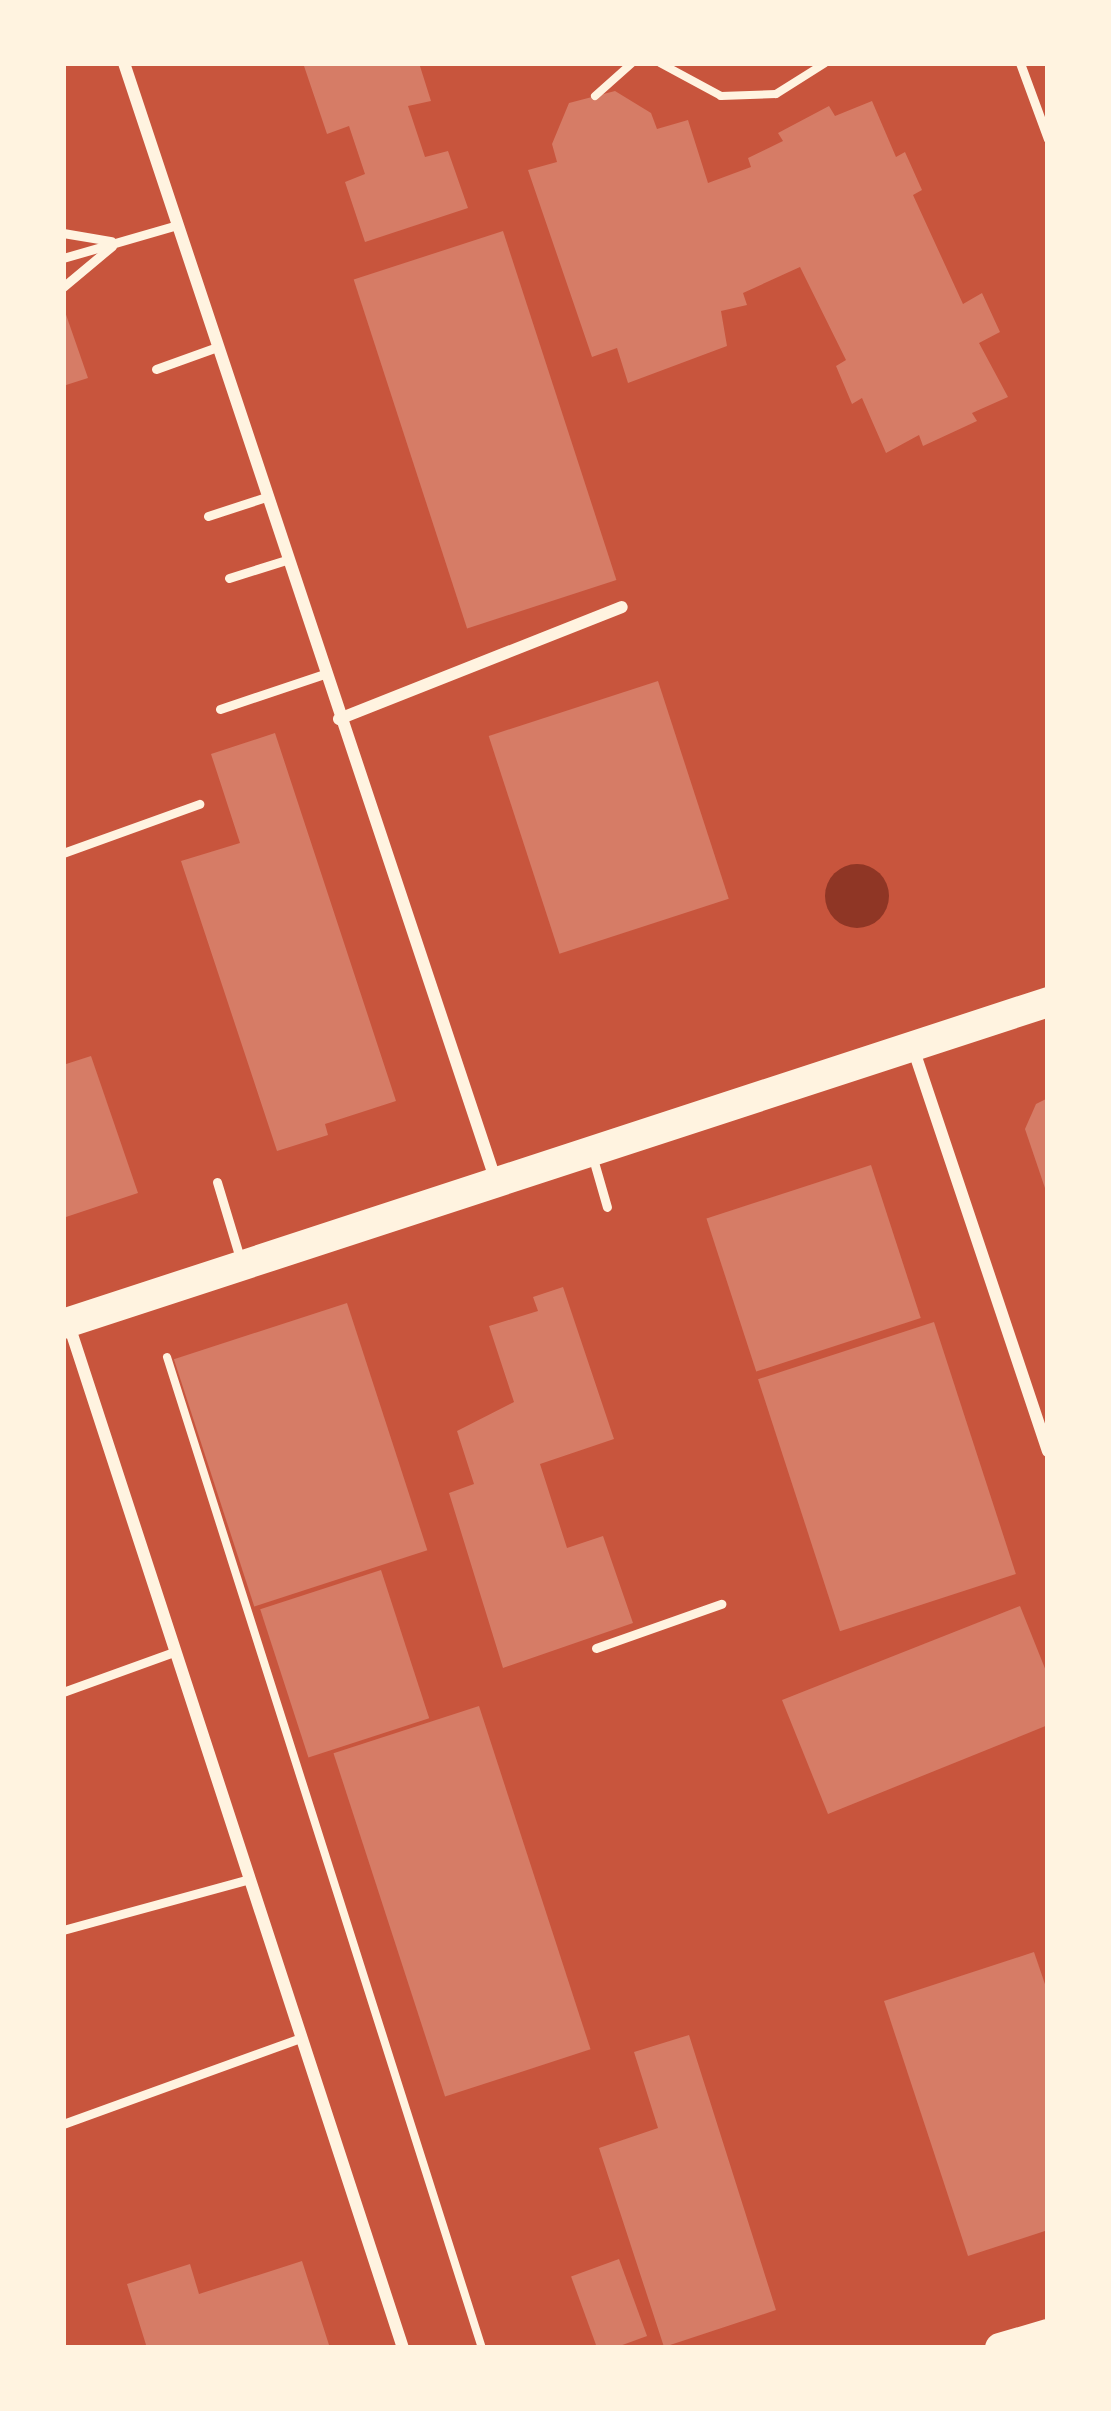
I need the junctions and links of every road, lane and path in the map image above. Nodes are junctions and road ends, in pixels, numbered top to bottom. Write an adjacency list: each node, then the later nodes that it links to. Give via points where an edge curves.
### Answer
1 (124, 63): 8 (street)
2 (632, 63): 6 (path)
3 (660, 63): 4 (path, via 721,96 776,94)
4 (825, 63)
5 (1020, 63): 7 (lane)
6 (595, 96)
7 (1048, 139)
8 (177, 225): 10 (lane); 13 (street)
9 (63, 232): 10 (lane)
10 (116, 242): 11 (lane); 12 (lane)
11 (63, 258)
12 (63, 287)
13 (217, 347): 14 (lane); 15 (street)
14 (156, 368)
15 (266, 497): 16 (lane); 17 (street)
16 (208, 516)
17 (286, 560): 18 (lane); 20 (street)
18 (230, 578)
19 (622, 607): 22 (street)
20 (324, 674): 21 (lane); 22 (street)
21 (220, 709)
22 (339, 719): 29 (street)
23 (199, 804): 24 (lane)
24 (63, 853)
25 (1048, 1002): 26 (main road)
26 (914, 1052): 27 (main road); 34 (street)
27 (592, 1155): 29 (main road); 30 (lane)
28 (217, 1183): 31 (lane)
29 (497, 1185): 31 (main road)
30 (607, 1207)
31 (243, 1267): 32 (main road)
32 (66, 1323): 37 (street)
33 (166, 1357): 45 (path)
34 (1048, 1450)
35 (721, 1604): 36 (lane)
36 (596, 1648)
37 (176, 1651): 38 (lane); 39 (street)
38 (63, 1692)
39 (250, 1879): 40 (lane); 41 (street)
40 (63, 1930)
41 (302, 2038): 42 (lane); 44 (street)
42 (63, 2124)
43 (1048, 2334): 46 (main road)
44 (403, 2348)
45 (482, 2348)
46 (1000, 2348)

